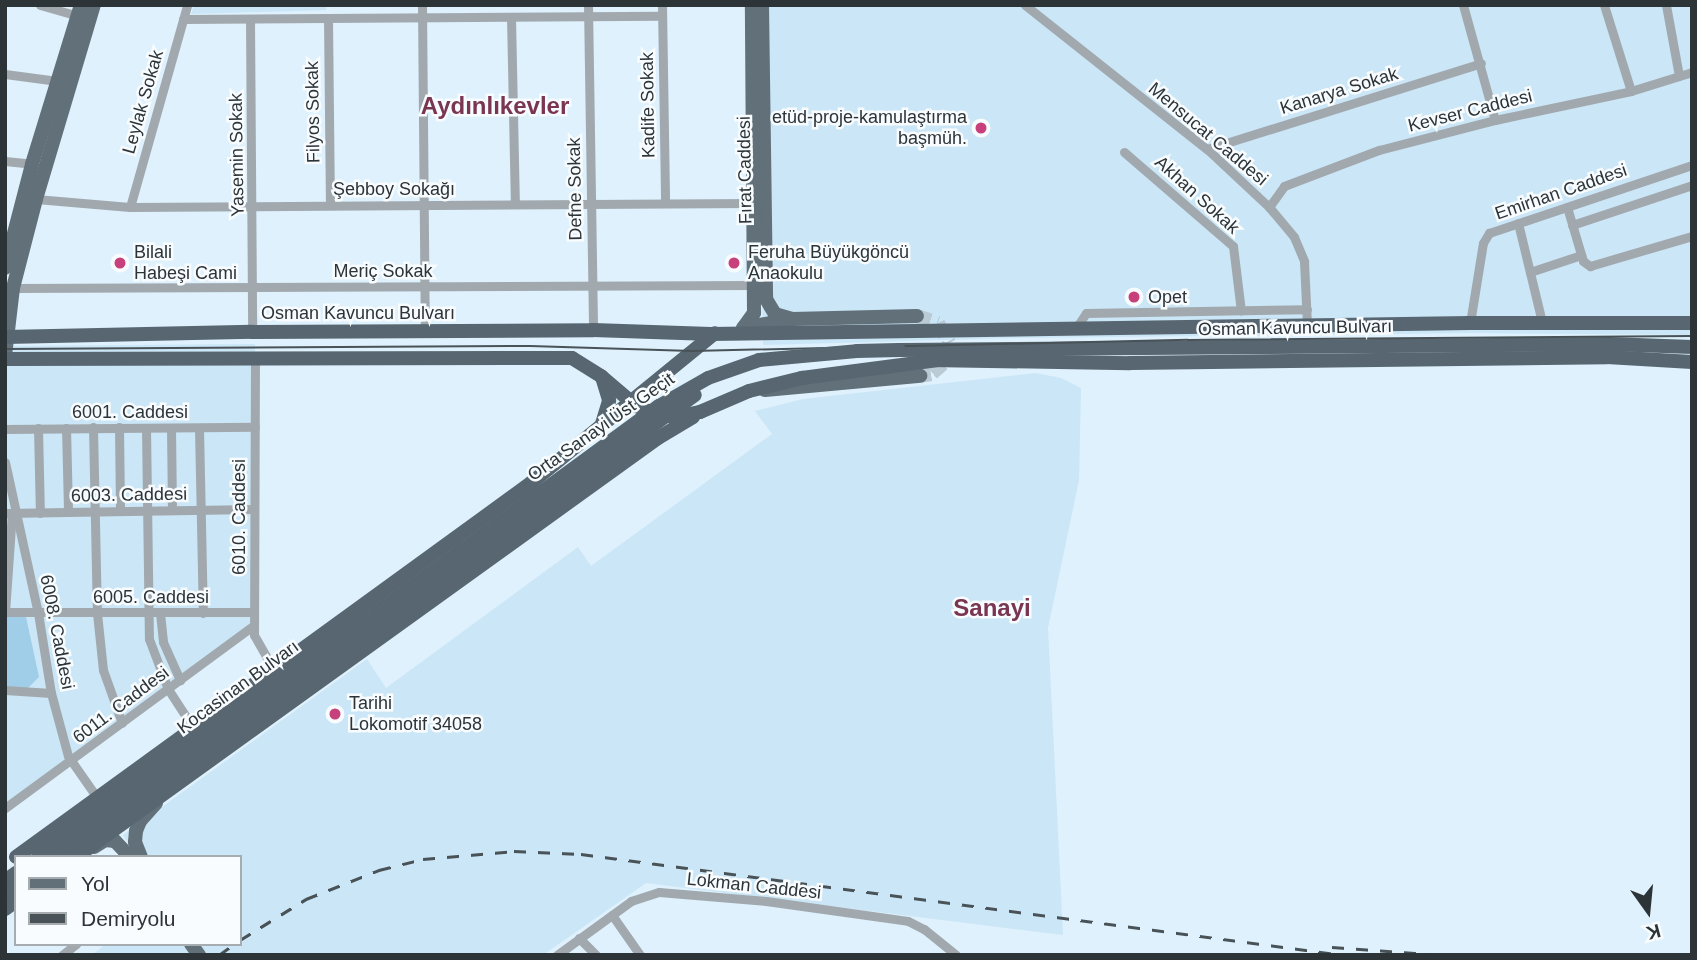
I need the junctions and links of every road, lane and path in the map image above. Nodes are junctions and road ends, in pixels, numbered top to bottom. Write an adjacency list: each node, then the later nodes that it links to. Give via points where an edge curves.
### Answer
1 (40, 5): 13 (street)
2 (94, 5): 34 (main road)
3 (187, 5): 19 (street, Leylak Sokak)
4 (422, 5): 18 (street)
5 (588, 5): 14 (street, Defne Sokak)
6 (662, 5): 15 (street, Kadife Sokak)
7 (752, 5): 35 (main road, Fırat Caddesi)
8 (762, 5): 60 (main road, Fırat Caddesi, via 766,299 775,314)
9 (1025, 5): 28 (street, Mensucat Caddesi)
10 (1462, 5): 21 (street)
11 (1604, 5): 26 (street)
12 (1666, 5): 24 (street)
13 (80, 11): 25 (main road)
14 (589, 16): 15 (street); 16 (street); 37 (street, Defne Sokak)
15 (663, 16): 38 (street, Kadife Sokak)
16 (511, 17): 18 (street); 36 (street)
17 (328, 18): 18 (street); 20 (street); 39 (street, Filyos Sokak)
18 (422, 18): 40 (street)
19 (183, 19): 20 (street); 42 (street, Leylak Sokak)
20 (250, 19): 41 (street, Yasemin Sokak)
21 (1481, 63): 27 (street); 28 (street, Kanarya Sokak)
22 (1692, 72): 24 (street, Kevser Caddesi)
23 (5, 74): 25 (street)
24 (1679, 76): 26 (street, Kevser Caddesi)
25 (58, 81): 31 (main road)
26 (1631, 91): 27 (street, Kevser Caddesi)
27 (1495, 120): 43 (street, Kevser Caddesi, via 1379,150 1284,186)
28 (1207, 149): 43 (street, Mensucat Caddesi)
29 (1124, 152): 58 (street, Akhan Sokak, via 1233,246)
30 (5, 161): 31 (street)
31 (32, 164): 48 (main road)
32 (1692, 165): 44 (street, Emirhan Caddesi)
33 (1692, 185): 46 (street)
34 (36, 199): 42 (street, Şebboy Sokağı); 55 (main road)
35 (752, 203): 38 (street, Şebboy Sokağı); 53 (main road, Fırat Caddesi)
36 (515, 204): 37 (street, Şebboy Sokağı); 40 (street, Şebboy Sokağı)
37 (591, 204): 38 (street, Şebboy Sokağı); 52 (street, Defne Sokak)
38 (665, 204)
39 (330, 205): 40 (street, Şebboy Sokağı); 41 (street, Şebboy Sokağı)
40 (424, 205): 54 (street)
41 (254, 206): 42 (street, Şebboy Sokağı); 56 (street, Yasemin Sokak)
42 (130, 207)
43 (1269, 207): 57 (street, Mensucat Caddesi, via 1294,237 1304,261)
44 (1567, 207): 45 (street, Emirhan Caddesi); 46 (street)
45 (1518, 223): 51 (street); 62 (street, Emirhan Caddesi, via 1489,233 1484,240)
46 (1572, 225): 49 (street)
47 (1692, 236): 49 (street, via 1592,267 1585,265)
48 (7, 251): 50 (main road)
49 (1581, 255): 51 (street)
50 (5, 268)
51 (1530, 272): 61 (street)
52 (593, 285): 53 (street, Meriç Sokak); 54 (street, Meriç Sokak); 67 (street, Defne Sokak)
53 (753, 285): 65 (main road, Fırat Caddesi, via 754,313)
54 (424, 287): 56 (street, Meriç Sokak); 69 (street)
55 (13, 288): 56 (street, Meriç Sokak); 71 (main road)
56 (253, 288): 68 (street, Yasemin Sokak)
57 (1307, 309): 58 (street); 64 (street, Mensucat Caddesi)
58 (1241, 311): 66 (street, via 1086,313)
59 (917, 316): 60 (main road)
60 (792, 319): 65 (main road)
61 (1542, 322): 62 (highway); 63 (highway)
62 (1470, 323): 64 (highway)
63 (1692, 323)
64 (1307, 324): 66 (highway)
65 (743, 328): 70 (highway)
66 (1076, 328): 70 (highway)
67 (593, 330): 69 (highway, Osman Kavuncu Bulvarı); 70 (highway, Osman Kavuncu Bulvarı)
68 (252, 332): 69 (highway, Osman Kavuncu Bulvarı); 71 (highway, Osman Kavuncu Bulvarı)
69 (425, 332)
70 (711, 334): 79 (highway)
71 (5, 337): 74 (main road)
72 (1692, 347): 73 (highway, Osman Kavuncu Bulvarı, via 1595,344)
73 (899, 355): 76 (highway); 108 (highway, Orta Sanayi Üst Geçit, bridge, via 856,351 760,360 708,377 659,406)
74 (5, 358): 75 (highway)
75 (255, 358): 78 (highway, via 572,358); 88 (street, 6010. Caddesi)
76 (938, 360): 77 (highway, Osman Kavuncu Bulvarı); 81 (highway, via 802,378)
77 (1692, 362)
78 (601, 376): 82 (highway); 95 (highway, via 609,406)
79 (662, 376): 82 (highway); 84 (highway, via 655,400)
80 (920, 376): 81 (main road)
81 (749, 391): 83 (highway)
82 (631, 403): 84 (highway); 85 (highway)
83 (700, 412): 84 (highway); 96 (highway)
84 (667, 416)
85 (615, 417): 95 (highway); 96 (highway, via 633,412 646,423 646,442)
86 (93, 427): 87 (street, 6001. Caddesi); 90 (street, 6001. Caddesi); 105 (street)
87 (119, 427): 91 (street, 6001. Caddesi); 102 (street)
88 (255, 427): 93 (street, 6001. Caddesi); 99 (street, 6010. Caddesi)
89 (38, 428): 90 (street, 6001. Caddesi); 94 (street, 6001. Caddesi); 107 (street)
90 (66, 428): 104 (street)
91 (146, 428): 92 (street, 6001. Caddesi); 103 (street)
92 (171, 428): 93 (street, 6001. Caddesi); 100 (street)
93 (199, 428): 101 (street)
94 (5, 429)
95 (599, 430): 117 (highway)
96 (640, 451): 119 (highway)
97 (5, 461): 98 (street, 6008. Caddesi)
98 (8, 482): 106 (street, 6008. Caddesi)
99 (254, 509): 101 (street, 6003. Caddesi); 112 (street, 6010. Caddesi)
100 (172, 510): 101 (street, 6003. Caddesi); 103 (street, 6003. Caddesi)
101 (201, 510): 111 (street)
102 (120, 511): 103 (street, 6003. Caddesi); 105 (street, 6003. Caddesi)
103 (148, 511): 115 (street)
104 (68, 512): 105 (street, 6003. Caddesi); 107 (street, 6003. Caddesi)
105 (95, 512): 114 (street)
106 (11, 513): 107 (street, 6003. Caddesi); 110 (street); 113 (street, 6008. Caddesi)
107 (40, 513)
108 (465, 555): 109 (highway, Kocasinan Bulvarı)
109 (405, 597): 117 (highway); 119 (highway); 132 (highway, Kocasinan Bulvarı); 133 (highway, Kocasinan Bulvarı)
110 (5, 611): 113 (street, 6005. Caddesi)
111 (202, 612): 112 (street, 6005. Caddesi); 116 (street, 6005. Caddesi)
112 (254, 612): 118 (street, 6010. Caddesi)
113 (38, 613): 114 (street, 6005. Caddesi); 124 (street, 6008. Caddesi)
114 (97, 613): 115 (street, 6005. Caddesi); 125 (street, via 103,670)
115 (149, 613): 116 (street, 6005. Caddesi); 123 (street, via 151,648)
116 (160, 613): 121 (street, via 163,642)
117 (339, 622): 120 (highway)
118 (254, 625): 120 (street, 6010. Caddesi, via 254,635); 121 (street, 6011. Caddesi)
119 (380, 640): 128 (highway)
120 (274, 670): 126 (highway)
121 (180, 680): 123 (street, 6011. Caddesi)
122 (5, 690): 124 (street)
123 (168, 690): 125 (street, 6011. Caddesi); 126 (street)
124 (51, 693): 127 (street, 6008. Caddesi)
125 (122, 723): 127 (street, 6011. Caddesi)
126 (194, 729): 129 (highway)
127 (71, 761): 129 (street, 6008. Caddesi); 130 (street, 6011. Caddesi)
128 (169, 789): 134 (highway); 137 (main road, via 137,825 135,842)
129 (97, 799): 131 (highway)
130 (5, 808)
131 (19, 855)
132 (41, 855)
133 (59, 855)
134 (80, 855)
135 (81, 855): 136 (main road, via 108,840 118,843)
136 (128, 855)
137 (140, 855)
138 (612, 915): 139 (street, Lokman Caddesi); 142 (street); 143 (street, Lokman Caddesi, via 637,897 659,892 766,901 908,921)
139 (579, 938): 140 (street, Lokman Caddesi); 141 (street)
140 (556, 955)
141 (596, 955)
142 (640, 955)
143 (956, 955)

